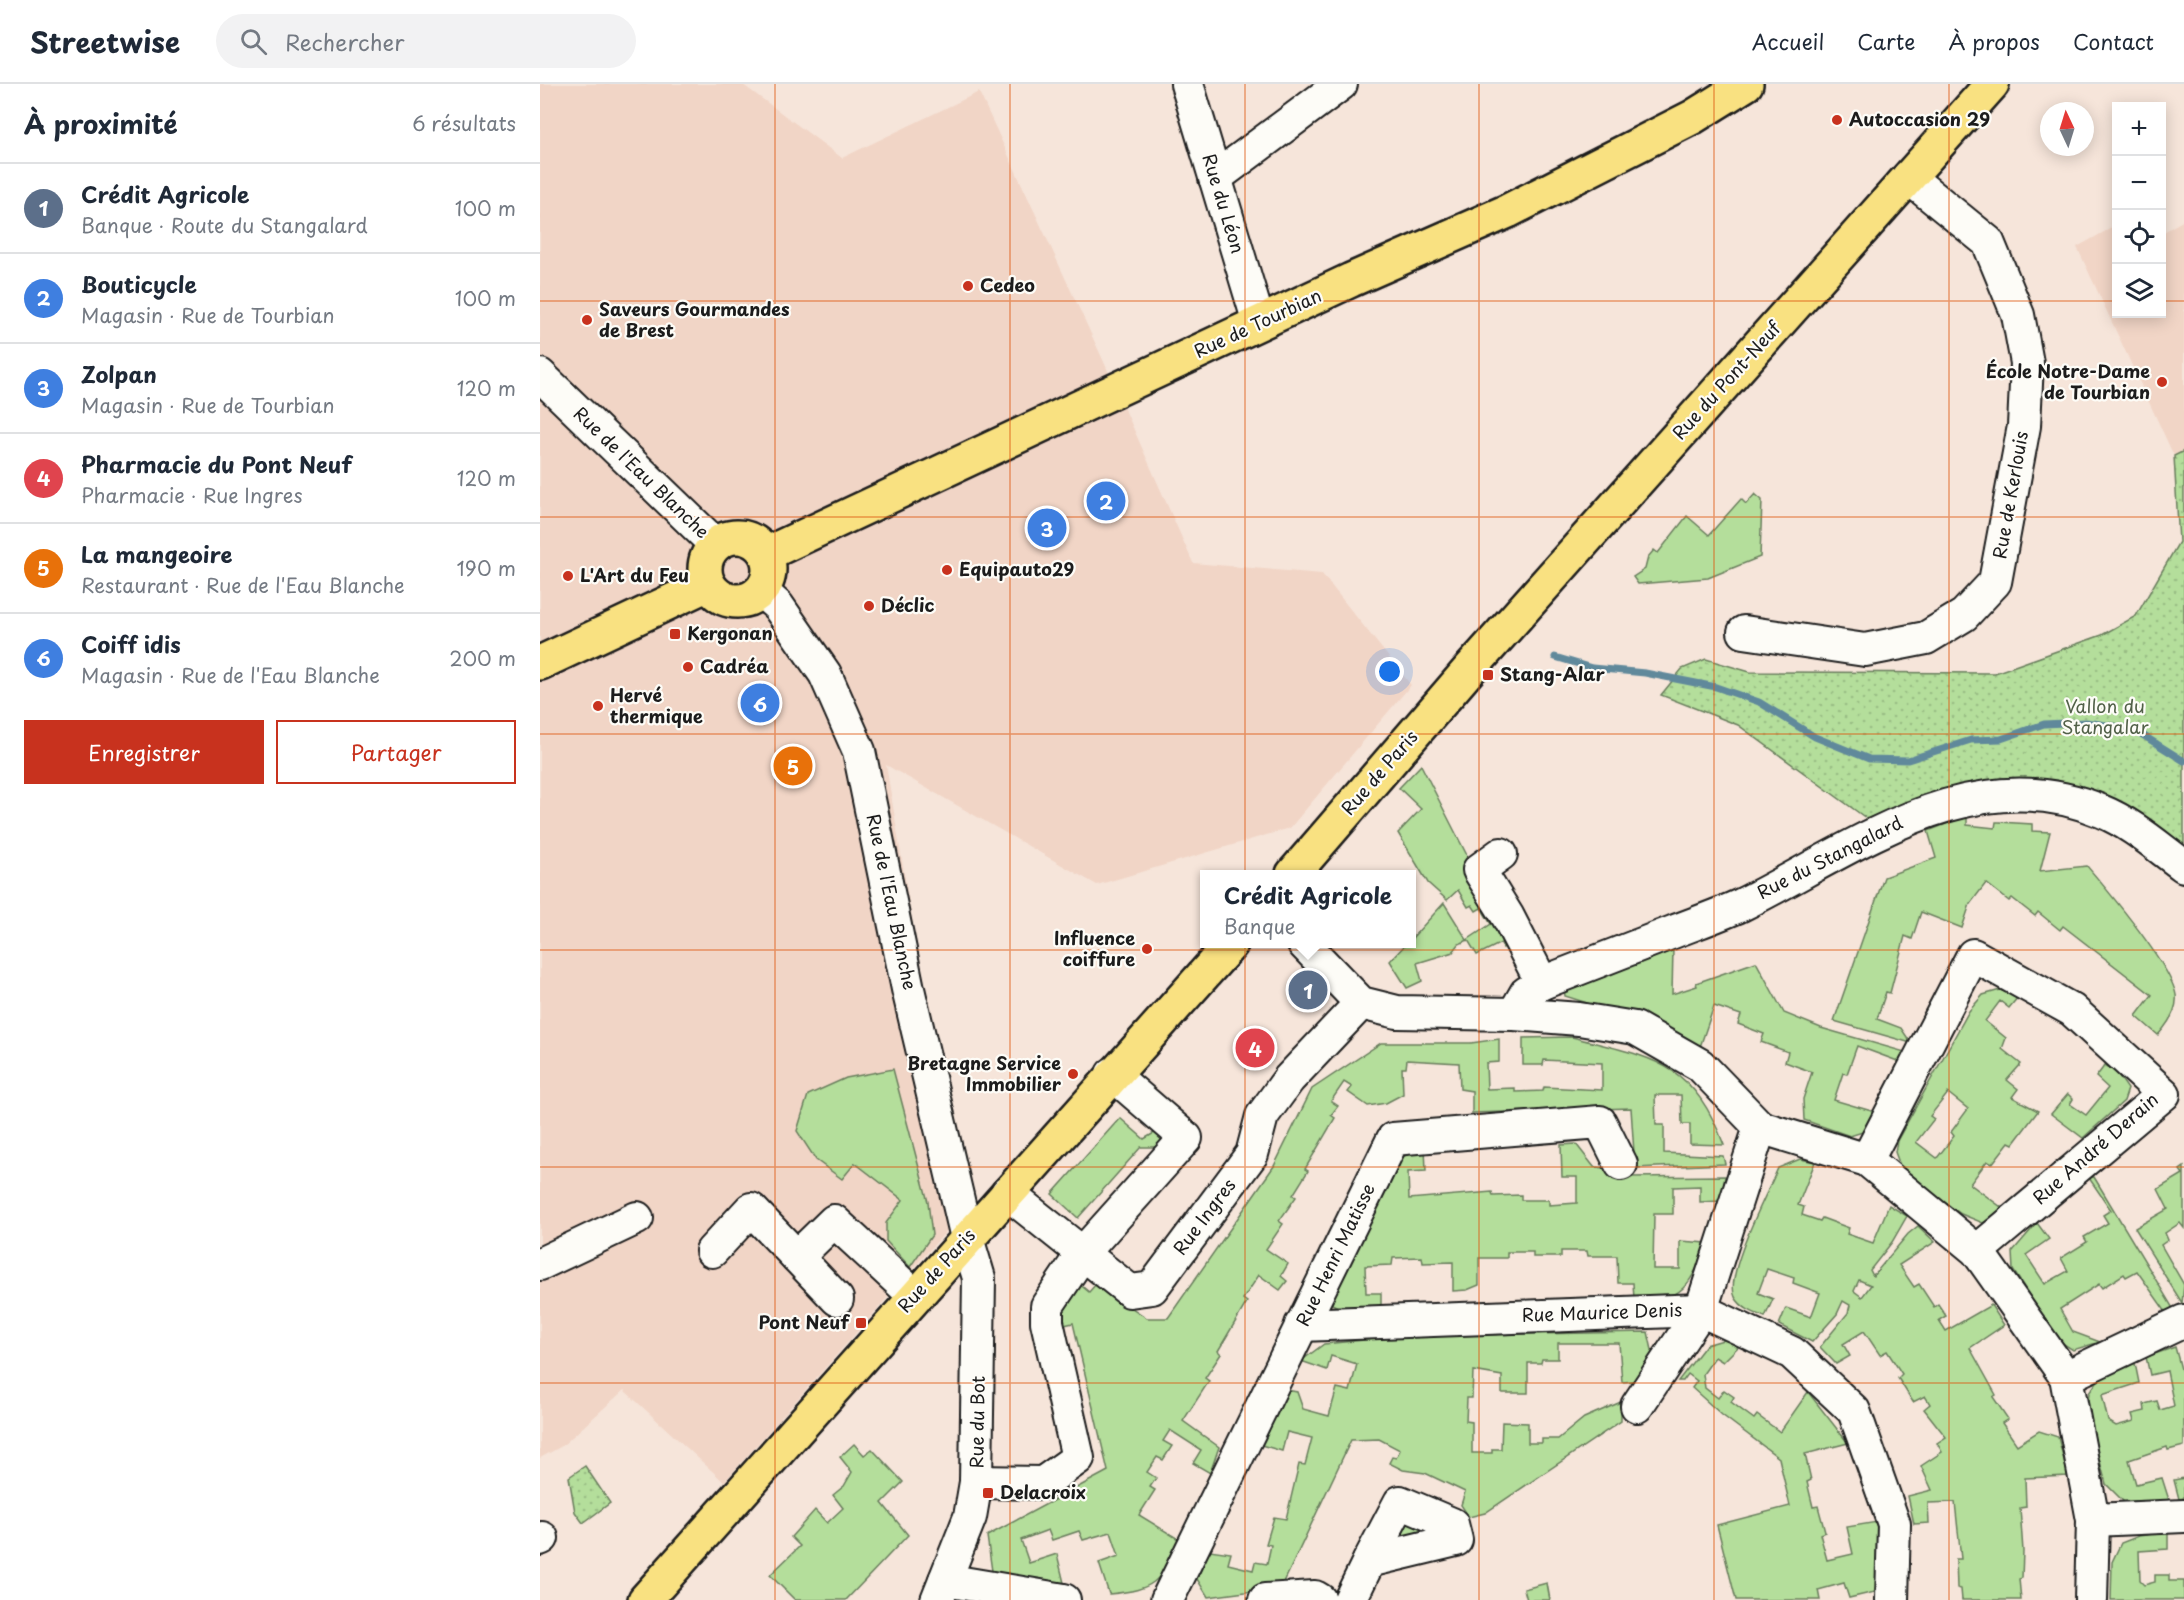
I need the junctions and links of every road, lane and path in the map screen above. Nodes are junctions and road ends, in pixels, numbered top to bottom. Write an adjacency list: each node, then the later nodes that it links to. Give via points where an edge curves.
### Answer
1 (1187, 84): 6 (street, Rue du Léon)
2 (1341, 84): 6 (street)
3 (1746, 84): 7 (main road, Rue de Tourbian, via 1693,117 1508,211)
4 (1989, 86): 5 (main road, Rue du Pont-Neuf)
5 (1908, 177): 13 (street, Rue de Kerlouis, via 1988,242 2018,315 2027,363 2024,426 1995,582 1964,615 1926,638 1880,649); 15 (main road, Rue du Pont-Neuf)
6 (1215, 178): 7 (street, Rue du Léon)
7 (1259, 323): 10 (main road, Rue de Tourbian)
8 (540, 375): 9 (street, Rue de l'Eau Blanche)
9 (716, 545): 10 (main road, via 739,537 754,542); 11 (main road, via 705,563)
10 (766, 554): 12 (main road, via 769,576)
11 (708, 584): 12 (main road, via 720,597 737,602); 14 (main road)
12 (761, 591): 30 (street, Rue de l'Eau Blanche, via 778,606 825,674 859,751 908,989)
13 (1744, 632)
14 (540, 663)
15 (1468, 671): 18 (main road, Rue de Paris)
16 (1501, 854): 21 (street, via 1479,870)
17 (2184, 866): 21 (street, Rue du Stangalard, via 2100,810 2052,795 2001,793 1915,815 1855,842 1739,906)
18 (1296, 870)
19 (1227, 948): 24 (main road, Rue de Paris)
20 (1308, 948): 22 (street)
21 (1542, 983): 23 (street, via 1526,993)
22 (1361, 1003): 23 (street, via 1397,1012); 33 (street, Rue Ingres, via 1289,1079 1262,1116 1252,1154 1152,1288 1130,1291)
23 (1514, 1014): 25 (street, via 1635,1028 1700,1065)
24 (1112, 1074): 28 (main road, Rue de Paris); 33 (street, via 1186,1138)
25 (1760, 1127): 26 (street); 38 (street)
26 (1867, 1160): 32 (street); 32 (street, Rue André Derain, via 1973,955 2072,1010 2164,1094)
27 (1621, 1164): 40 (street, Rue Henri Matisse, via 1600,1122 1393,1139)
28 (1007, 1193): 30 (main road, Rue de Paris); 33 (street, Rue Ingres)
29 (637, 1218): 35 (street)
30 (967, 1238): 36 (main road, Rue de Paris); 43 (street, Rue du Bot, via 979,1278)
31 (712, 1251): 34 (street, via 751,1209)
32 (1977, 1251): 41 (street)
33 (1082, 1254): 43 (street, via 1047,1306 1047,1322 1078,1458 1043,1483)
34 (797, 1257): 36 (street, via 834,1221); 37 (street)
35 (540, 1264)
36 (915, 1296): 48 (main road, Rue de Paris)
37 (837, 1299)
38 (1701, 1310): 40 (street, Rue Maurice Denis); 42 (street); 54 (street, Rue Maurice Denis, via 1792,1353 1854,1411 1894,1524)
39 (2184, 1321): 41 (street)
40 (1301, 1325): 50 (street, Rue Henri Matisse)
41 (2066, 1377): 45 (street)
42 (1637, 1406)
43 (976, 1482): 47 (street, Rue du Bot, via 970,1517)
44 (2184, 1516): 45 (street)
45 (2093, 1521): 55 (street)
46 (1369, 1562): 53 (street)
47 (941, 1590): 49 (street)
48 (645, 1600)
49 (1064, 1600)
50 (1167, 1600)
51 (1264, 1600): 52 (street)
52 (1320, 1600)
53 (1350, 1600)
54 (1892, 1600)
55 (2091, 1600)

